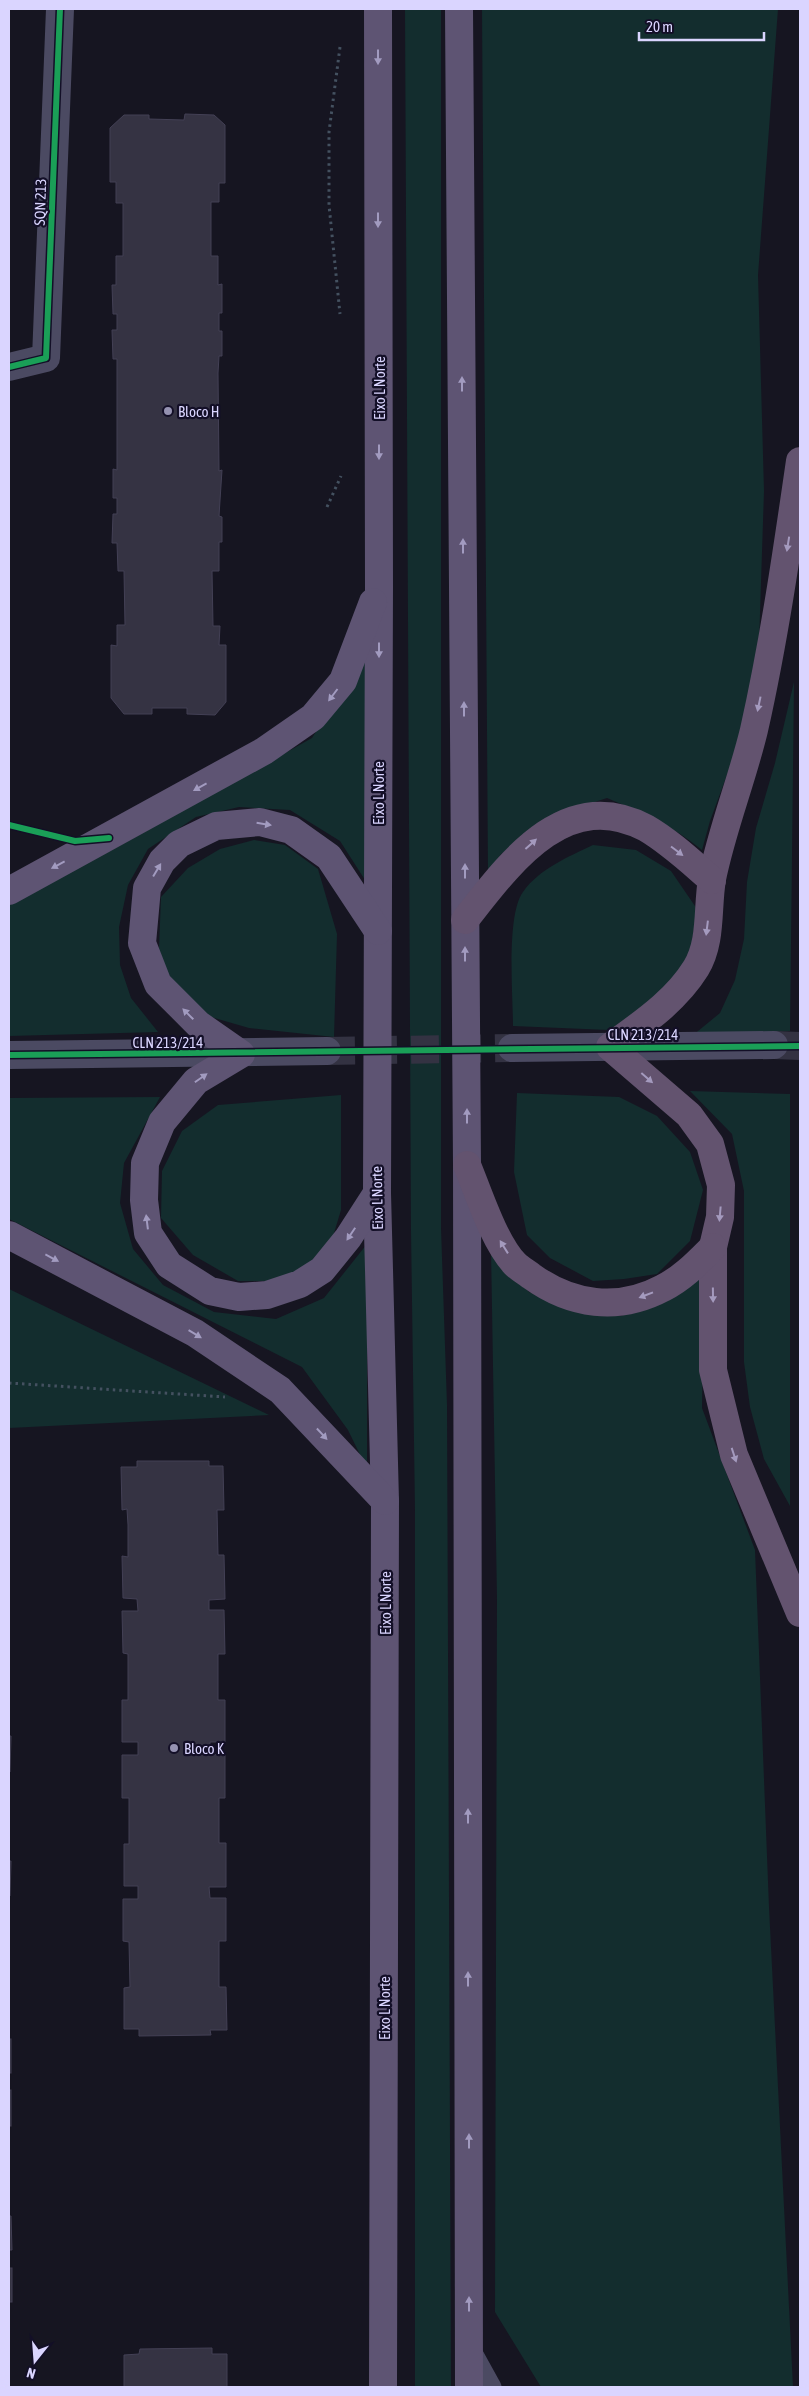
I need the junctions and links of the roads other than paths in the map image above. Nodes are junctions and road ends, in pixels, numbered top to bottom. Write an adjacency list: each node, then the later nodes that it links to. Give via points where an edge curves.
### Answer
1 (60, 9): 4 (street, SQN 213, via 46,358)
2 (378, 9): 6 (main road, Eixo L Norte, one-way to 6)
3 (459, 9): 9 (main road, one-way to 3)
4 (9, 367)
5 (800, 461): 7 (highway, one-way to 7, via 774,632 753,732)
6 (379, 586): 8 (main road, one-way to 8, via 343,681 313,717 264,751); 10 (main road, Eixo L Norte, one-way to 10)
7 (712, 880): 9 (highway, one-way to 7, via 533,841 566,823 591,816 609,815 645,828); 12 (highway, one-way to 12, via 707,935 698,966 681,990)
8 (9, 891)
9 (465, 920): 17 (main road, one-way to 9)
10 (378, 932): 15 (main road, one-way to 10, via 198,1024 158,984 142,943 146,888 162,861 179,844 216,826 260,822 291,830 329,857); 18 (main road, Eixo L Norte)
11 (774, 1046): 12 (street, CLN 213/214)
12 (610, 1047): 13 (street, CLN 213/214); 20 (highway, one-way to 20, via 688,1115 710,1144 721,1185 720,1217)
13 (512, 1048)
14 (327, 1051): 15 (street, CLN 213/214)
15 (241, 1054): 16 (street, CLN 213/214); 18 (main road, one-way to 15, via 348,1238 322,1270 300,1284 267,1295 238,1297 210,1291 168,1265 148,1233 144,1200 145,1163 162,1122 196,1081)
16 (9, 1055)
17 (467, 1165): 20 (highway, one-way to 17, via 690,1270 663,1288 629,1301 590,1303 558,1293 515,1264 492,1228); 23 (main road, one-way to 17)
18 (377, 1193): 21 (main road, Eixo L Norte)
19 (9, 1235): 21 (main road, one-way to 21, via 195,1334 280,1390)
20 (713, 1246): 22 (highway, one-way to 22, via 713,1370 734,1455)
21 (385, 1501): 24 (main road, Eixo L Norte)
22 (800, 1612)
23 (469, 2346): 25 (main road); 26 (lane)
24 (383, 2387)
25 (469, 2387)
26 (492, 2387)

